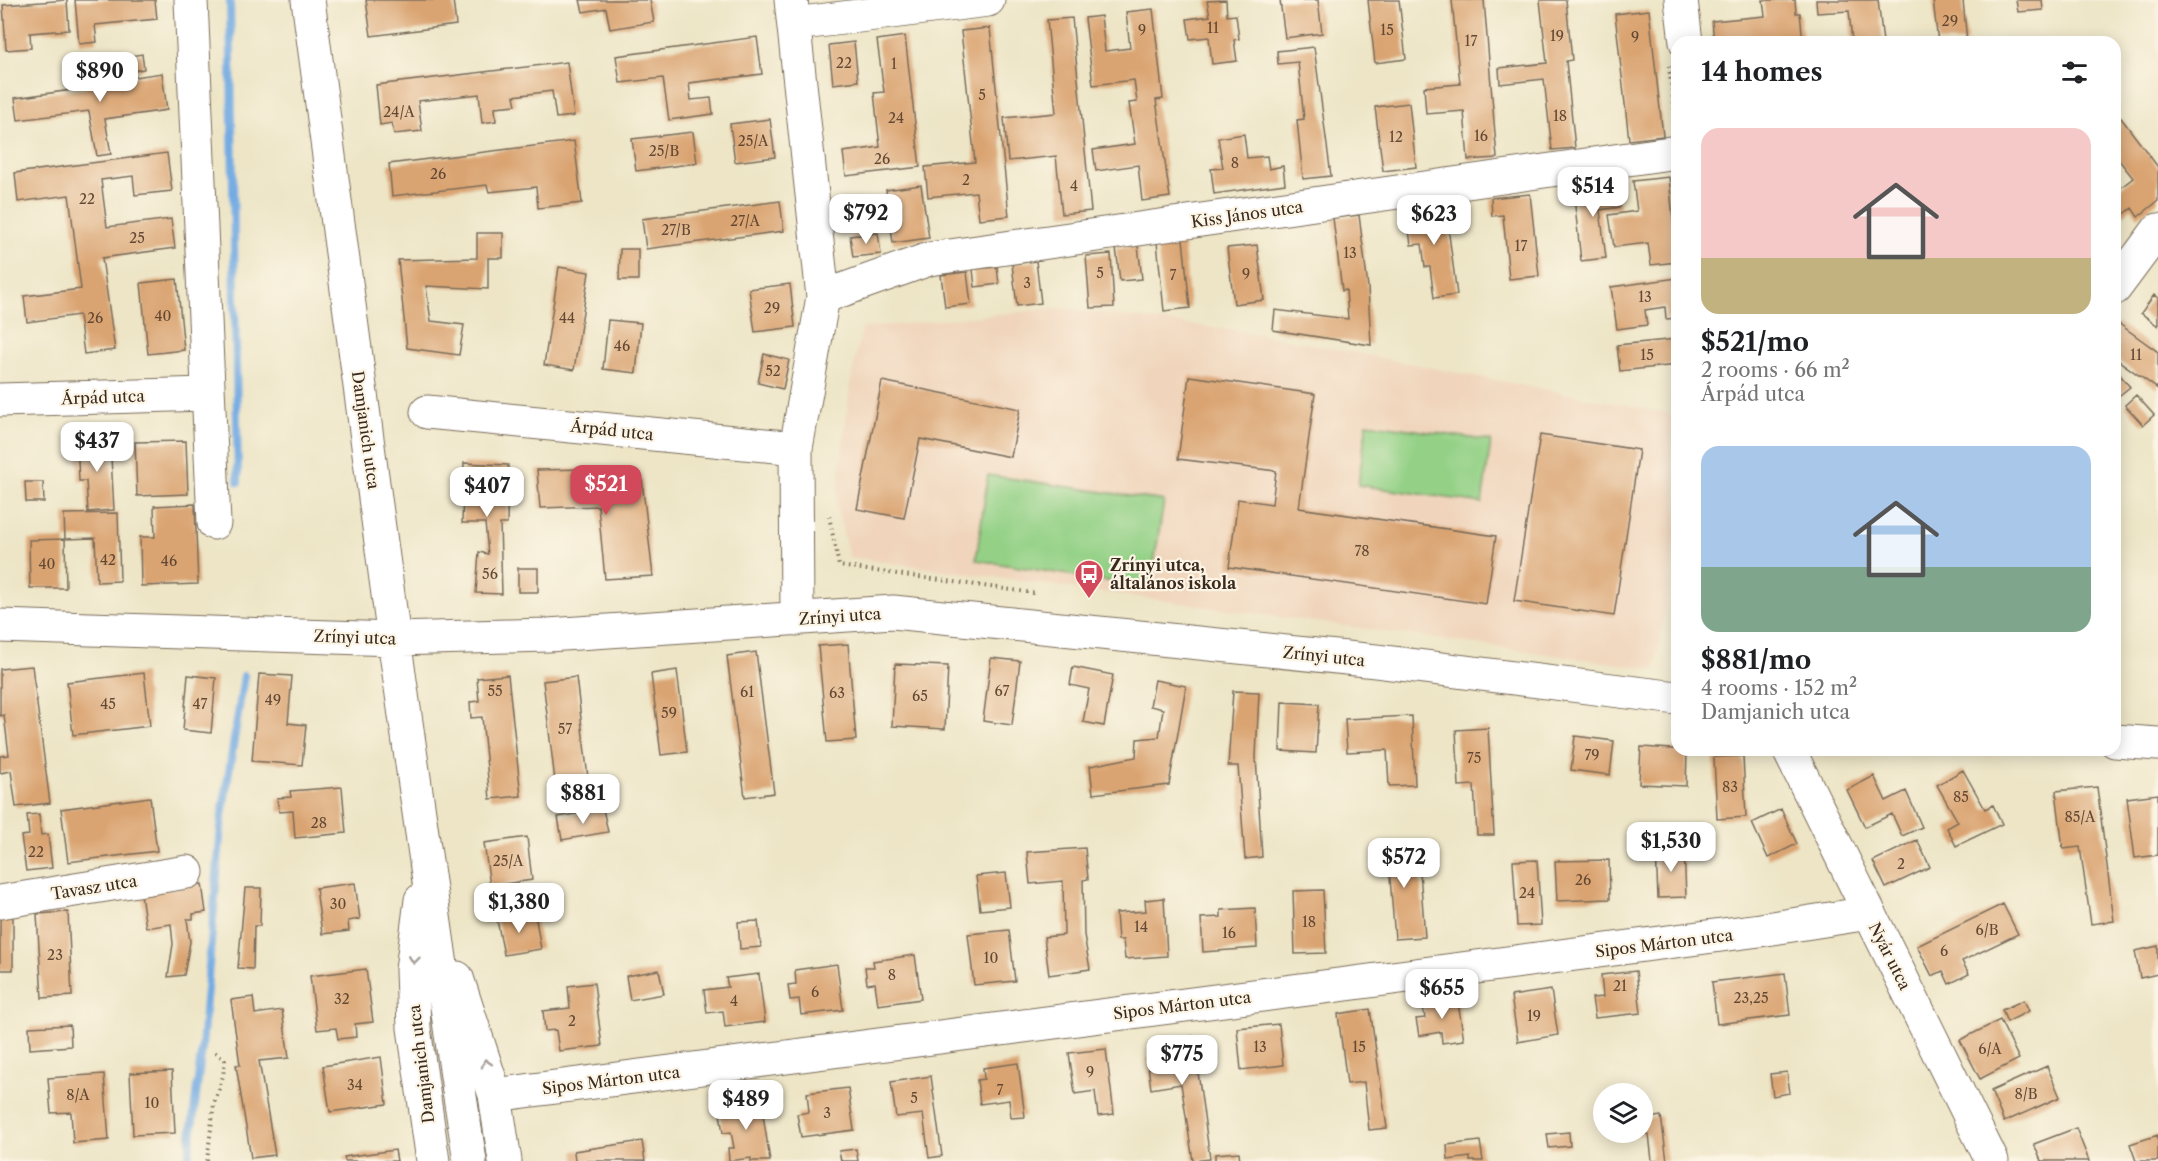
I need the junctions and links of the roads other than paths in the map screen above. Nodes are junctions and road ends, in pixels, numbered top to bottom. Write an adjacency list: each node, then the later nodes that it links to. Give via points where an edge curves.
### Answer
1 (191, 0): 11 (street)
2 (308, 0): 18 (street, Damjanich utca)
3 (988, 0): 5 (street)
4 (1681, 0): 6 (street)
5 (792, 12): 10 (street)
6 (1685, 36)
7 (1671, 153): 10 (street, Kiss János utca, via 929,259)
8 (2158, 230): 9 (street)
9 (2121, 280)
10 (823, 297): 14 (street)
11 (207, 394): 12 (street, Árpád utca); 15 (street)
12 (0, 400)
13 (427, 412): 14 (street, Árpád utca)
14 (796, 448): 16 (street)
15 (214, 524)
16 (797, 619): 18 (street, Zrínyi utca, via 548,635); 19 (street, Zrínyi utca, via 893,612 1376,661)
17 (0, 626): 18 (street, Zrínyi utca)
18 (394, 639): 23 (street, Damjanich utca)
19 (1671, 697)
20 (2121, 741): 21 (street)
21 (2158, 744)
22 (1792, 756): 26 (street, Nyár utca)
23 (426, 860): 27 (street, Damjanich utca); 29 (street, Damjanich utca, one-way to 29, via 412,970 414,1028)
24 (187, 872): 25 (street, Tavasz utca)
25 (0, 902)
26 (1869, 913): 28 (street, Sipos Márton utca); 32 (street, Nyár utca)
27 (438, 936): 28 (street, Damjanich utca, one-way to 27, via 464,991); 30 (street, Damjanich utca)
28 (495, 1095): 31 (street, Damjanich utca)
29 (433, 1161)
30 (470, 1161)
31 (505, 1161)
32 (1992, 1161)

